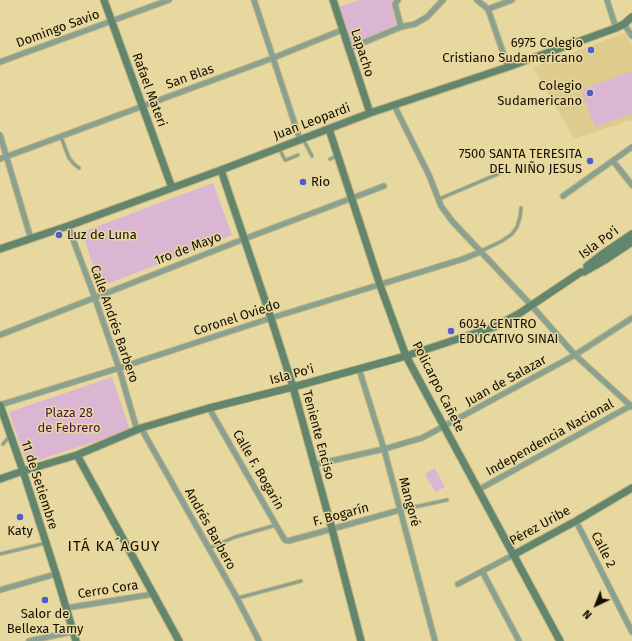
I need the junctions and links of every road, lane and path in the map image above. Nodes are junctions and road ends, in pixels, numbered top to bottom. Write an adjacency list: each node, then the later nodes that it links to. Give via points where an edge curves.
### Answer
1 (104, 0): 12 (street, Rafael Materi)
2 (169, 0): 12 (street, Domingo Savio)
3 (254, 0): 19 (street)
4 (333, 0): 16 (street, Lapacho)
5 (398, 0): 14 (street, via 395,4)
6 (443, 0): 14 (street, via 427,16 414,24)
7 (477, 0): 10 (street)
8 (512, 0): 10 (street)
9 (607, 0): 15 (street)
10 (488, 9): 21 (street)
11 (632, 17): 13 (street, Juan Leopardi)
12 (111, 21): 20 (street, Domingo Savio); 23 (street, Rafael Materi)
13 (624, 24): 15 (street, Juan Leopardi); 17 (street)
14 (401, 27): 18 (street)
15 (616, 28): 21 (street, Juan Leopardi)
16 (342, 30): 18 (street, Lapacho); 19 (street, San Blas)
17 (632, 36)
18 (348, 50): 24 (street, Lapacho)
19 (273, 58): 23 (street, San Blas); 28 (street)
20 (0, 62)
21 (508, 67): 22 (street, Juan Leopardi)
22 (394, 105): 24 (street, Juan Leopardi); 46 (street, via 429,175)
23 (142, 106): 27 (street, San Blas); 43 (street, Rafael Materi)
24 (370, 113): 25 (street, Juan Leopardi)
25 (329, 129): 28 (street, Juan Leopardi); 33 (street, Policarpo Cañete)
26 (0, 135): 34 (street)
27 (61, 137): 34 (street, San Blas); 38 (lane, via 69,158)
28 (302, 139): 30 (street, Juan Leopardi); 32 (lane)
29 (632, 147): 37 (street)
30 (278, 148): 31 (lane, via 285,160); 39 (street, Juan Leopardi)
31 (298, 155)
32 (312, 156)
33 (338, 156): 36 (lane); 45 (street, Policarpo Cañete)
34 (7, 157): 35 (street, San Blas); 50 (street)
35 (0, 159)
36 (330, 159)
37 (613, 161): 41 (street); 44 (street)
38 (79, 168)
39 (221, 170): 43 (street, Juan Leopardi); 51 (street, Teniente Enciso)
40 (505, 171): 46 (lane)
41 (632, 185)
42 (384, 186): 45 (street, 1ro de Mayo)
43 (172, 188): 48 (street, Juan Leopardi)
44 (563, 196)
45 (352, 198): 51 (street, 1ro de Mayo); 56 (street, Policarpo Cañete)
46 (438, 199): 54 (street, via 452,221)
47 (521, 208): 54 (lane, via 517,227 512,234)
48 (68, 226): 50 (street, Juan Leopardi); 57 (street, Calle Andrés Barbero)
49 (632, 234): 55 (street, Isla Po'i)
50 (31, 239): 53 (street, Juan Leopardi)
51 (244, 239): 57 (street, 1ro de Mayo); 59 (street, Teniente Enciso)
52 (632, 242): 55 (street, Isla Po'i)
53 (0, 249)
54 (480, 252): 56 (street, Coronel Oviedo); 58 (street)
55 (581, 272): 58 (street, Isla Po'i)
56 (380, 285): 59 (street, Coronel Oviedo); 63 (street, Policarpo Cañete)
57 (95, 298): 61 (street, 1ro de Mayo); 64 (street, Calle Andrés Barbero)
58 (531, 305): 62 (street); 63 (street, Isla Po'i, via 494,327)
59 (271, 318): 64 (street, Coronel Oviedo); 66 (street, Teniente Enciso)
60 (632, 318): 62 (street, Juan de Salazar)
61 (0, 335)
62 (575, 355): 68 (street); 70 (street, Juan de Salazar)
63 (406, 356): 65 (street, Isla Po'i); 70 (street, Policarpo Cañete)
64 (119, 368): 67 (street, Coronel Oviedo); 71 (street, Calle Andrés Barbero)
65 (359, 369): 66 (street, Isla Po'i); 74 (street, Mangoré)
66 (293, 387): 69 (street, Isla Po'i); 76 (street, Teniente Enciso)
67 (0, 405): 72 (street, 11 de Setiembre)
68 (631, 406): 80 (street, Independencia Nacional)
69 (209, 408): 71 (street, Isla Po'i); 84 (street, Calle F. Bogarin)
70 (444, 427): 74 (street, Juan de Salazar, via 422,438); 80 (street, Policarpo Cañete)
71 (139, 429): 75 (street, Isla Po'i); 88 (street, Andrés Barbero)
72 (11, 436): 73 (lane); 77 (street, 11 de Setiembre)
73 (3, 444)
74 (384, 449): 76 (street, Juan de Salazar); 82 (street, Mangoré)
75 (77, 455): 77 (street, Isla Po'i); 96 (street)
76 (313, 465): 85 (street, Teniente Enciso)
77 (23, 471): 78 (street, Isla Po'i); 87 (street, 11 de Setiembre)
78 (0, 479)
79 (632, 488): 83 (street, Pérez Uribe)
80 (478, 490): 90 (street, Policarpo Cañete)
81 (447, 500): 82 (lane)
82 (400, 510): 85 (street, F. Bogarín); 106 (street, Mangoré)
83 (576, 521): 90 (street, Pérez Uribe); 100 (street, Calle 2)
84 (276, 525): 86 (street, Calle F. Bogarin); 88 (lane)
85 (332, 529): 86 (street, F. Bogarín); 105 (street, Teniente Enciso)
86 (288, 541)
87 (46, 543): 89 (lane); 92 (street, 11 de Setiembre)
88 (209, 548): 97 (street, Andrés Barbero)
89 (0, 554)
90 (513, 555): 91 (street, Pérez Uribe); 108 (street, Policarpo Cañete)
91 (482, 571): 94 (street, Pérez Uribe); 107 (street)
92 (56, 574): 95 (street); 98 (street, 11 de Setiembre)
93 (301, 581): 97 (lane)
94 (458, 584)
95 (0, 590)
96 (154, 594): 98 (street, Cerro Cora); 103 (street)
97 (237, 598): 104 (street, Andrés Barbero)
98 (66, 608): 99 (street, 11 de Setiembre)
99 (72, 632): 101 (street); 102 (street, 11 de Setiembre)
100 (632, 632)
101 (29, 641)
102 (76, 641)
103 (179, 641)
104 (259, 641)
105 (361, 641)
106 (434, 641)
107 (519, 641)
108 (560, 641)

